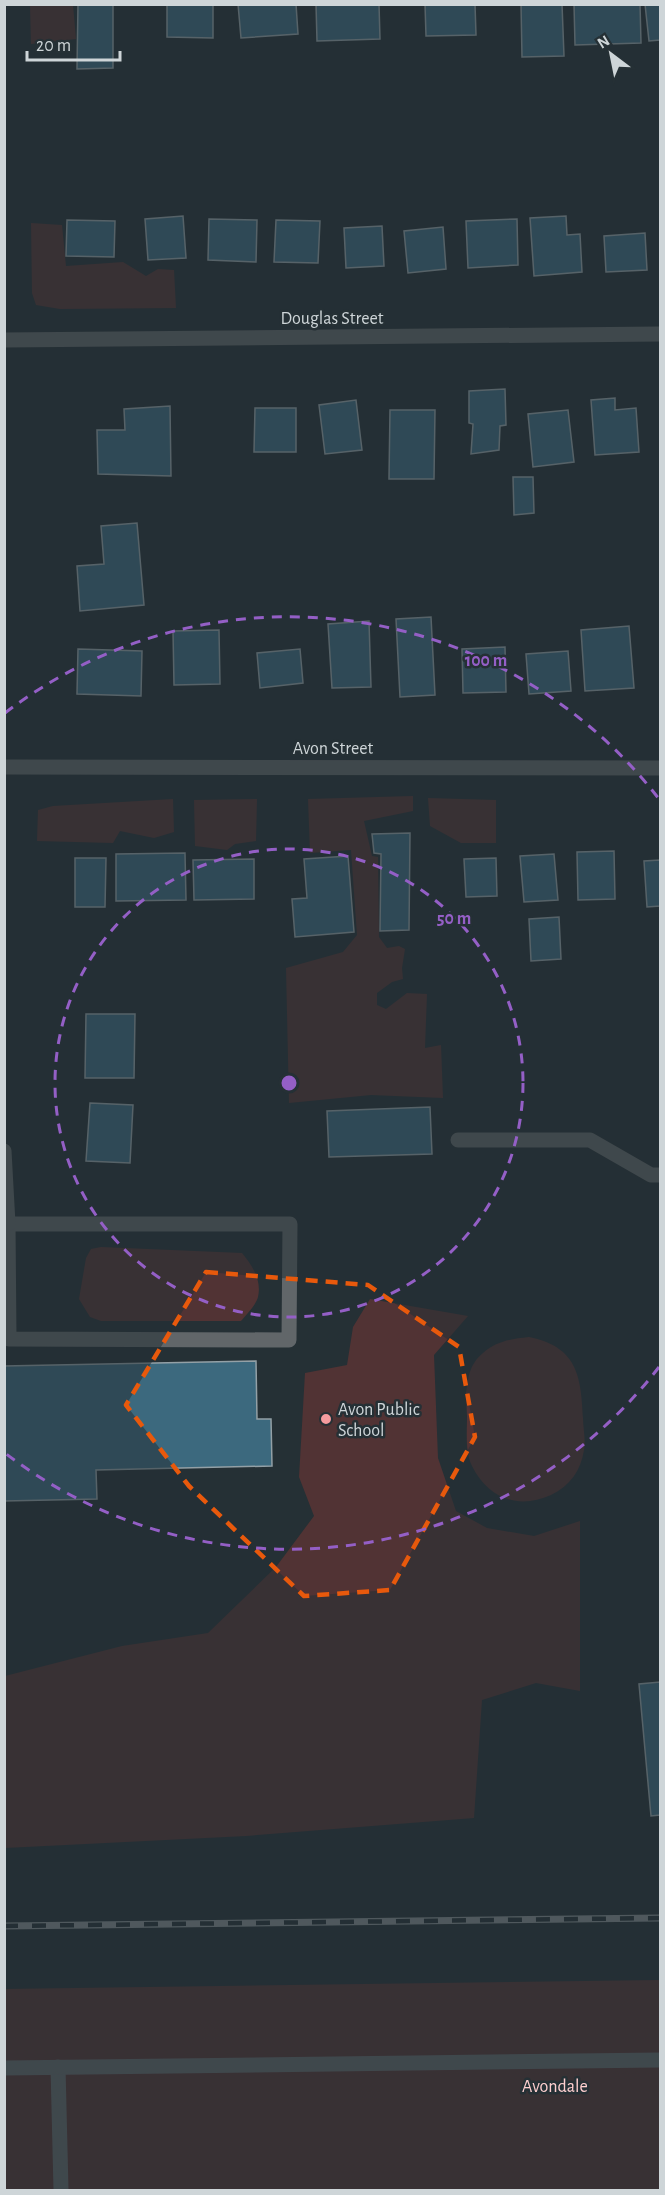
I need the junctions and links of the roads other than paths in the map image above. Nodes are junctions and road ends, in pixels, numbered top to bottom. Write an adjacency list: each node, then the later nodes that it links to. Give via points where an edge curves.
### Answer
1 (660, 334): 2 (street, Douglas Street)
2 (4, 340)
3 (4, 767): 4 (street, Avon Street)
4 (660, 768)
5 (458, 1140): 7 (street, via 590,1140 651,1175)
6 (4, 1151): 8 (street)
7 (660, 1174)
8 (8, 1224): 8 (street, via 9,1339 289,1340 290,1224)
9 (660, 2060): 10 (street)
10 (58, 2067): 11 (street); 12 (street)
11 (4, 2068)
12 (61, 2190)

